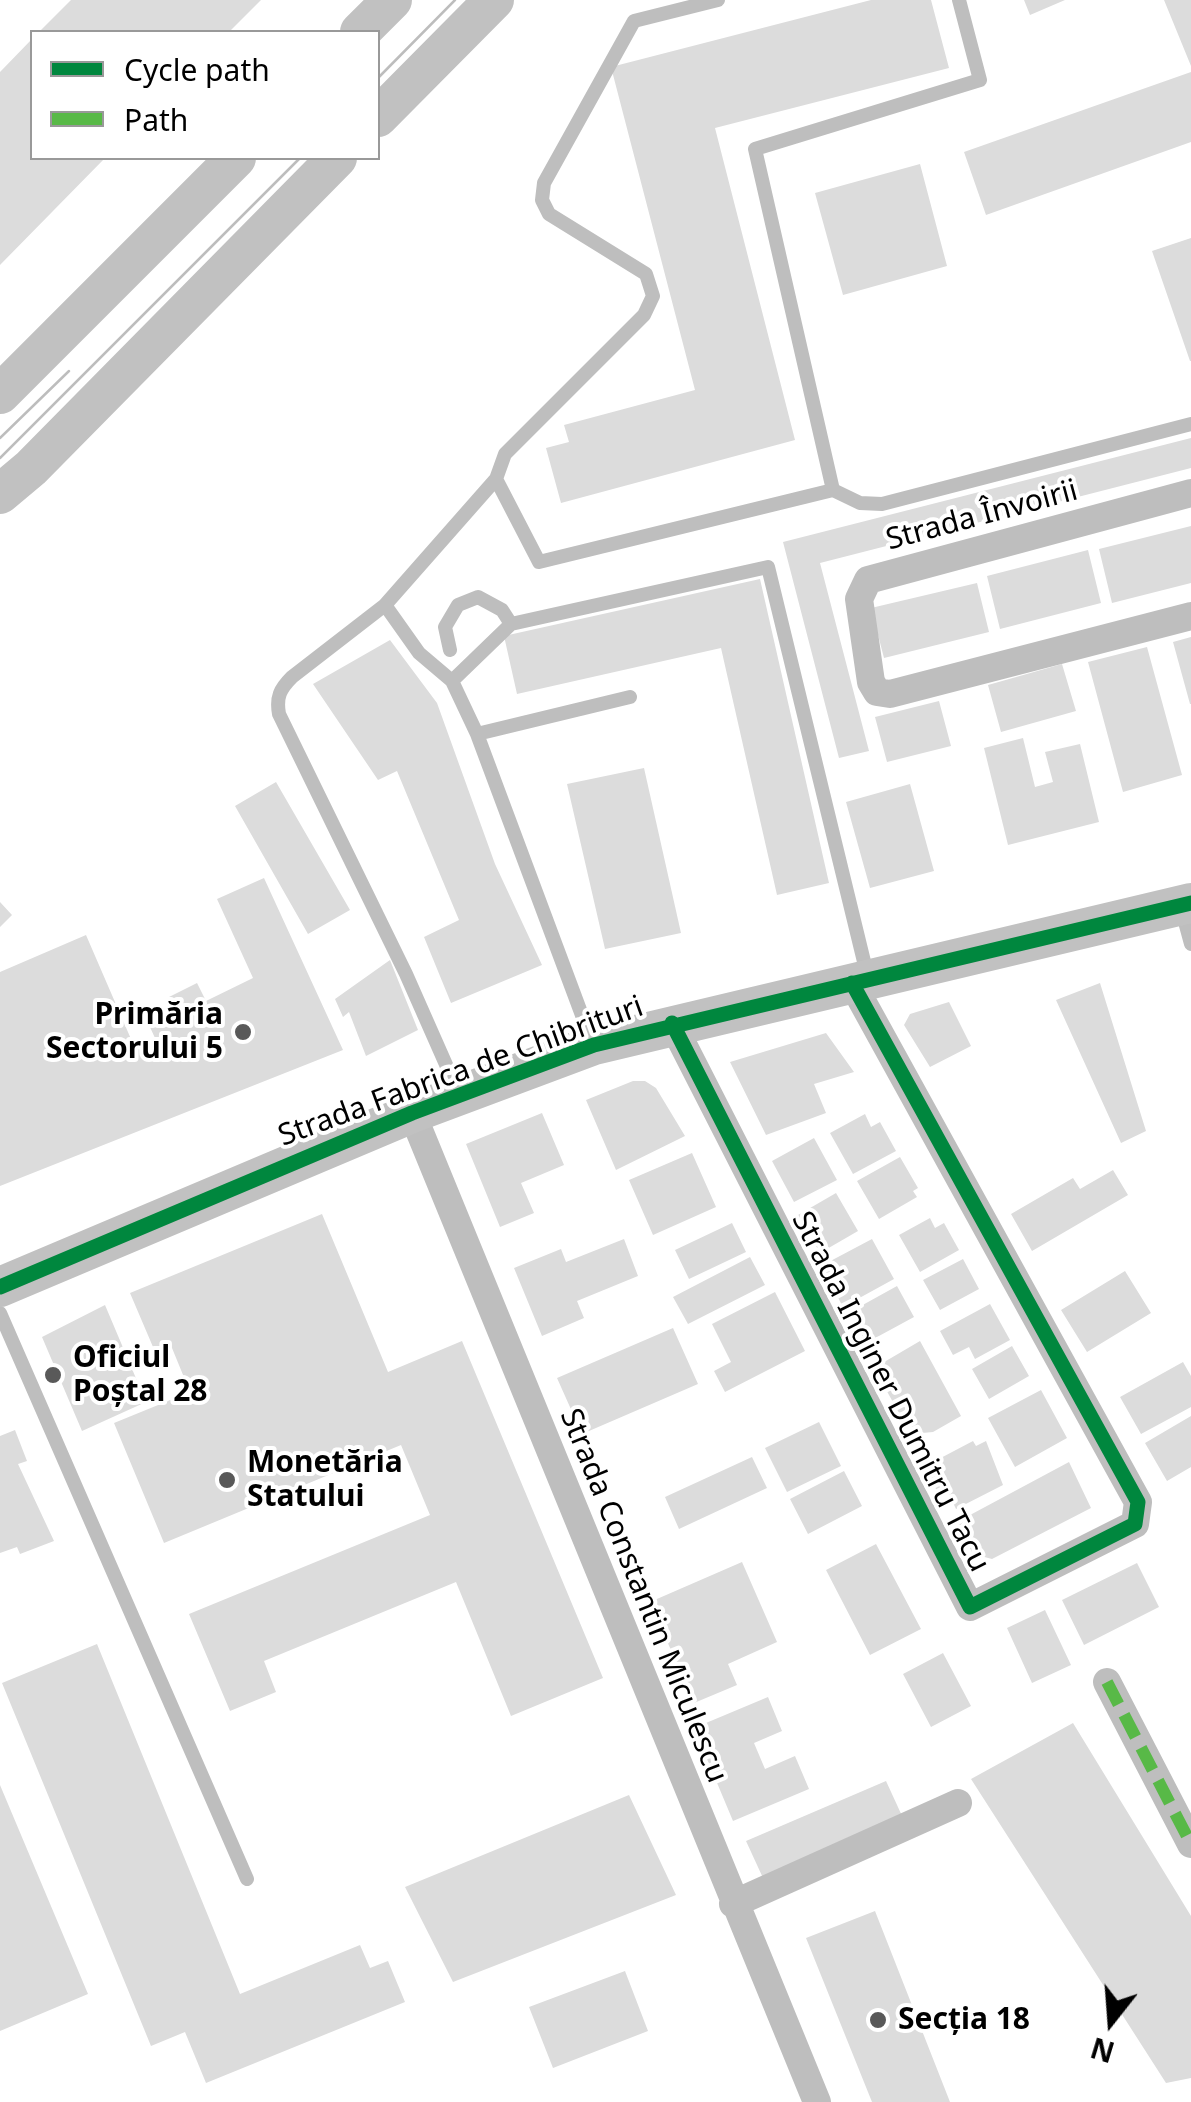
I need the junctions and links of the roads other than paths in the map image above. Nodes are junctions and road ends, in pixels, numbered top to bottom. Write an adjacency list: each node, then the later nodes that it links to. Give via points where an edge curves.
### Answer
1 (392, 0): 5 (street)
2 (494, 0): 6 (street)
3 (718, 0): 11 (lane, via 634,20 544,182 549,214 646,274 653,296 644,315 505,454)
4 (959, 0): 12 (lane, via 980,80 755,149)
5 (362, 30)
6 (380, 114)
7 (234, 160): 9 (street)
8 (335, 160): 14 (street)
9 (0, 394)
10 (1191, 424): 12 (lane, via 882,504 860,503)
11 (496, 479): 12 (lane, via 538,562); 15 (lane)
12 (833, 490)
13 (1191, 493): 16 (street, Strada Învoirii, via 868,580 858,599 871,682 877,692 890,694)
14 (0, 494)
15 (385, 606): 19 (lane, via 419,653); 27 (lane, via 292,677 277,701)
16 (1191, 616)
17 (511, 624): 18 (lane, via 502,610 478,597 468,601 445,627); 19 (lane); 24 (lane, via 768,567)
18 (450, 650)
19 (452, 681): 21 (lane)
20 (630, 697): 21 (lane)
21 (477, 734): 26 (lane)
22 (1186, 904): 23 (lane); 24 (street, Strada Fabrica de Chibrituri)
23 (1191, 944)
24 (860, 980): 25 (street, Strada Fabrica de Chibrituri); 25 (street, Strada Inginer Dumitru Tacu, via 1138,1502 1135,1524 970,1607)
25 (672, 1023): 26 (street, Strada Fabrica de Chibrituri)
26 (594, 1045): 27 (street, Strada Fabrica de Chibrituri)
27 (459, 1095): 28 (street, Strada Fabrica de Chibrituri)
28 (412, 1113): 29 (street, Strada Fabrica de Chibrituri); 35 (street, Strada Constantin Miculescu)
29 (0, 1287)
30 (0, 1313): 34 (lane)
31 (1107, 1682): 33 (street)
32 (958, 1803): 35 (street)
33 (1191, 1844)
34 (247, 1879)
35 (734, 1904): 36 (street, Strada Constantin Miculescu)
36 (817, 2102)

